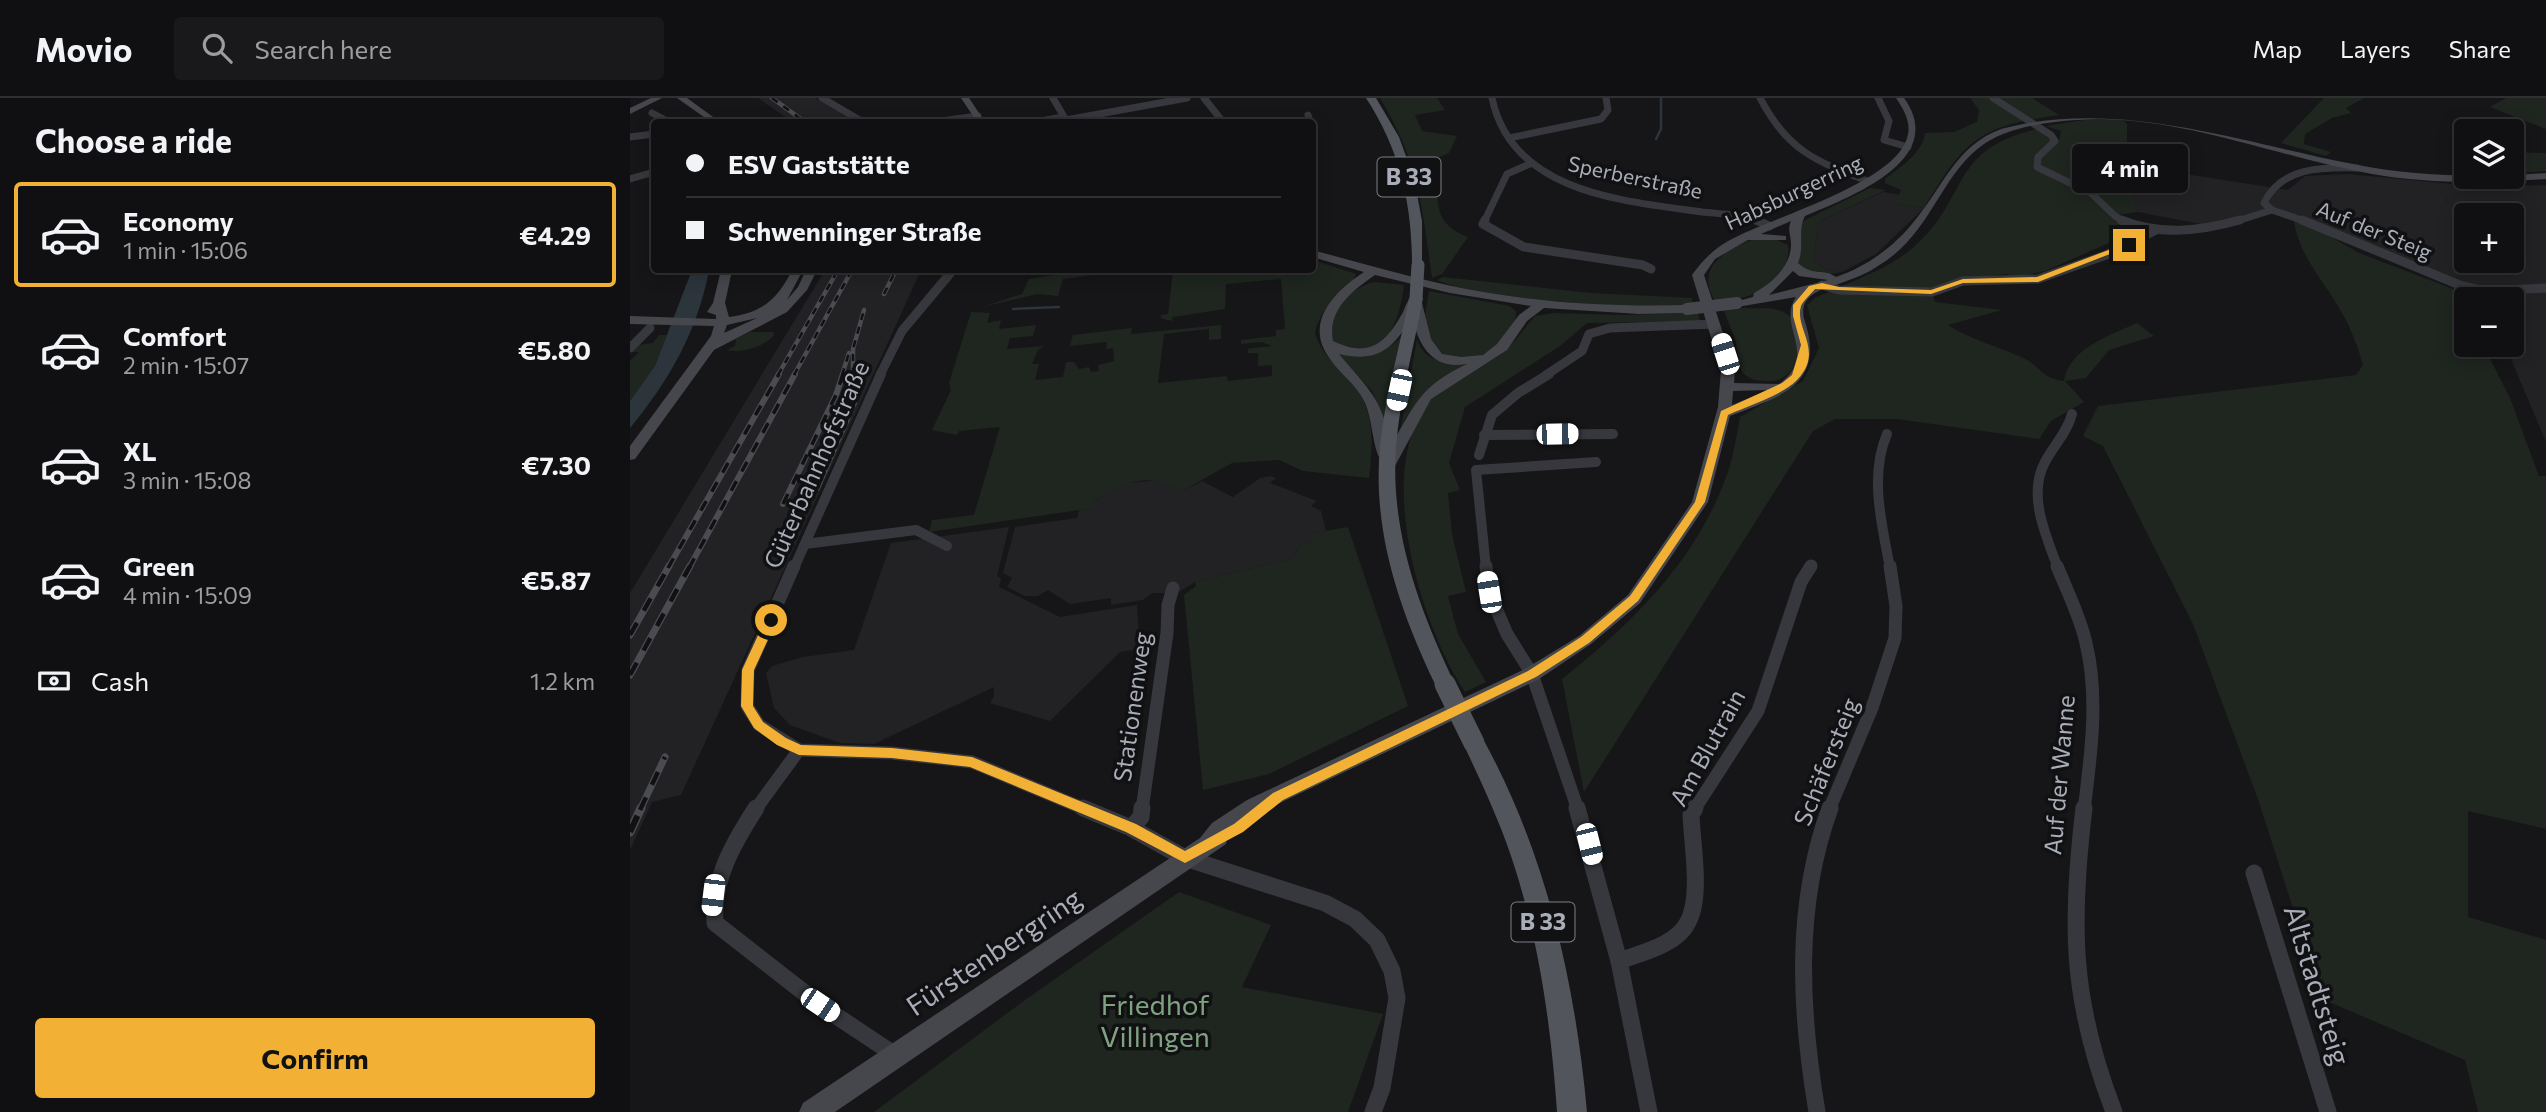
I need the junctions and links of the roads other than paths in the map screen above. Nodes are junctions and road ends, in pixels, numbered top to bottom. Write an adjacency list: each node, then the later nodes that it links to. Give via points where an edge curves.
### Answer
1 (658, 98): 18 (main road)
2 (681, 98): 22 (main road)
3 (835, 98): 16 (street)
4 (965, 98): 24 (main road)
5 (1053, 98): 25 (street)
6 (1147, 98): 17 (street)
7 (1187, 98): 25 (street)
8 (1204, 98): 26 (street)
9 (1371, 98): 58 (main road, B 33, bridge, via 1390,128 1407,172 1418,224)
10 (1492, 98): 30 (street, Sperberstraße, via 1500,126)
11 (1605, 98): 30 (street, via 1608,110 1601,119)
12 (1760, 98): 39 (street, via 1787,143)
13 (1878, 98): 31 (street, via 1889,121 1884,140)
14 (1900, 98): 31 (main road, via 1913,122)
15 (1993, 98): 27 (street)
16 (824, 99): 23 (street)
17 (1133, 99): 25 (street)
18 (646, 103): 19 (main road)
19 (630, 111)
20 (652, 113): 21 (street)
21 (663, 119)
22 (712, 119)
23 (858, 119)
24 (980, 119)
25 (1064, 119)
26 (1221, 119)
27 (2031, 123): 32 (main road, via 2085,116 2143,117 2219,131); 43 (street, via 2055,141 2038,157 2038,167 2090,192 2123,221); 51 (main road, via 1989,136 1964,153 1902,242)
28 (651, 134): 29 (street)
29 (630, 137)
30 (1509, 138): 33 (street, Sperberstraße)
31 (1908, 148): 39 (main road, Habsburgerring, via 1889,168)
32 (2315, 158): 34 (main road); 35 (street, Auf der Steig, via 2323,164)
33 (1532, 163): 42 (street, Sperberstraße, via 1554,179 1587,189); 49 (street, via 1507,174 1483,224 1524,247)
34 (2358, 168): 35 (street, Auf der Steig); 37 (main road, via 2446,178)
35 (2320, 169): 40 (street, Auf der Steig, via 2285,178 2276,185 2264,203)
36 (651, 173): 38 (street)
37 (2546, 176)
38 (630, 179)
39 (1867, 181): 41 (main road, Habsburgerring)
40 (2272, 210): 43 (street, via 2211,226); 57 (street, Auf der Steig, via 2330,229 2371,251 2462,286 2485,291)
41 (1801, 213): 42 (main road, Habsburgerring); 46 (main road, via 1794,226)
42 (1765, 227): 44 (main road, Habsburgerring); 45 (main road); 46 (main road)
43 (2156, 230): 56 (street, via 2106,255 2038,279 1963,281 1931,292)
44 (1740, 239): 45 (main road); 67 (main road, Habsburgerring, via 1711,257 1698,275)
45 (1782, 239): 46 (main road)
46 (1795, 242): 48 (main road)
47 (1316, 254): 50 (main road)
48 (1792, 263): 51 (main road, via 1816,278); 61 (main road, via 1773,287)
49 (1651, 270)
50 (1378, 272): 59 (main road); 72 (main road, via 1339,298 1324,320)
51 (1854, 272): 56 (main road)
52 (725, 273): 60 (main road)
53 (796, 273): 68 (main road, via 775,305)
54 (810, 273): 63 (main road, via 800,296)
55 (950, 273): 88 (street, Güterbahnhofstraße, via 902,331)
56 (1817, 286): 61 (main road); 64 (main road, via 1797,305)
57 (2546, 288)
58 (1416, 298): 72 (main road, via 1399,332 1383,347 1349,352); 74 (main road, via 1423,341 1432,354 1459,362); 87 (main road, B 33)
59 (1527, 302): 62 (main road); 65 (main road, via 1521,310)
60 (719, 303): 68 (main road, via 724,312); 70 (main road)
61 (1740, 303): 62 (main road, bridge, via 1628,310); 64 (main road, via 1779,308)
62 (1541, 304): 65 (main road)
63 (772, 315): 68 (main road); 75 (main road, via 740,329)
64 (1797, 316): 77 (main road, via 1806,345 1802,364 1786,385)
65 (1523, 318): 74 (main road)
66 (630, 320): 69 (main road)
67 (1715, 324): 76 (main road, Fürstenbergring); 83 (street, via 1610,328 1589,334 1574,359 1504,402 1492,415)
68 (722, 325): 70 (main road); 75 (main road)
69 (658, 326): 70 (main road); 71 (main road); 73 (street)
70 (703, 326): 75 (main road)
71 (630, 327)
72 (1327, 343): 87 (main road, via 1331,354 1368,396 1378,419)
73 (630, 348)
74 (1495, 352): 87 (main road, via 1425,397)
75 (705, 353): 85 (main road)
76 (1728, 370): 77 (main road); 78 (main road, Fürstenbergring)
77 (1767, 389): 78 (main road); 79 (main road)
78 (1727, 390): 79 (main road, Fürstenbergring)
79 (1724, 413): 92 (main road, Fürstenbergring, via 1700,502 1634,599 1585,640)
80 (2072, 414): 104 (street, Auf der Wanne, via 2070,426 2044,459 2038,484 2048,536 2090,658 2095,716 2076,880 2077,980 2101,1080)
81 (1887, 433): 103 (street, Schäfersteig, via 1880,444 1878,477 1897,627 1878,699 1816,850 1806,898 1800,985)
82 (1613, 434): 83 (street)
83 (1484, 435): 84 (street)
84 (1479, 455)
85 (630, 457)
86 (1596, 462): 92 (street, via 1476,470 1489,592 1507,634)
87 (1388, 475): 101 (main road, B 33, bridge, via 1391,538 1401,583 1522,854 1546,933 1563,1025)
88 (805, 544): 89 (street, via 916,530); 93 (street, Güterbahnhofstraße, via 748,670 747,706 759,725)
89 (947, 546)
90 (1812, 565): 97 (street, Am Blutrain, via 1801,582 1758,711 1691,815 1695,899 1688,924 1662,946)
91 (1173, 588): 94 (street, Stationenweg, via 1140,817)
92 (1532, 674): 95 (main road, Fürstenbergring, via 1278,797 1238,828); 97 (street, via 1589,844)
93 (799, 750): 94 (street, via 972,762); 98 (street, via 732,850 713,895 715,923 820,1005)
94 (1131, 828): 95 (street)
95 (1185, 858): 98 (main road, Fürstenbergring); 100 (street, via 1325,903 1355,919 1377,940 1392,971 1397,998 1382,1088)
96 (2255, 873): 105 (street, Altstadtsteig)
97 (1619, 961): 102 (street)
98 (895, 1055): 99 (main road, Fürstenbergring)
99 (812, 1112)
100 (1373, 1112)
101 (1572, 1112)
102 (1648, 1112)
103 (1816, 1112)
104 (2114, 1112)
105 (2329, 1112)

